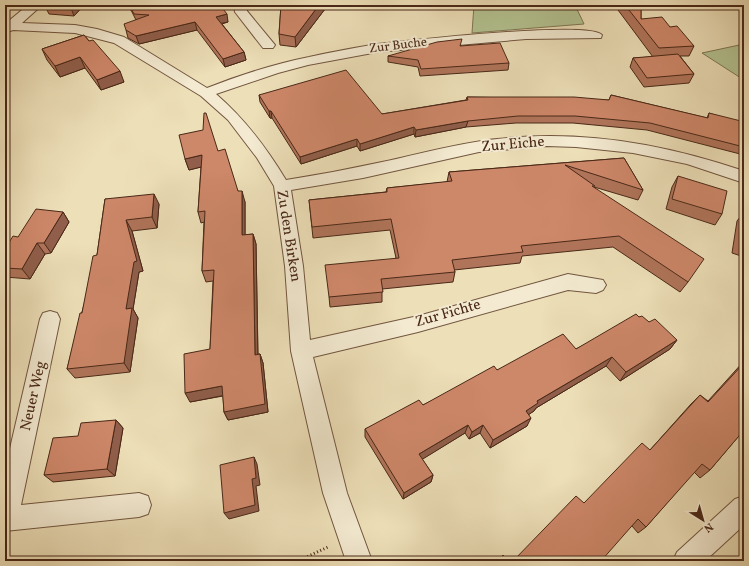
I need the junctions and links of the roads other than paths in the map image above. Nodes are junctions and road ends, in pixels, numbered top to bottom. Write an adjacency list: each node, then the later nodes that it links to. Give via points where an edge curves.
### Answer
1 (36, 5): 3 (street)
2 (240, 5): 5 (street, via 240,12)
3 (8, 27): 6 (street, Zu den Birken, via 75,29 119,40)
4 (596, 35): 6 (street, Zur Buche, via 566,32 470,39 406,44 338,54 266,72)
5 (268, 46)
6 (206, 93): 8 (street, Zu den Birken, via 233,117 259,149)
7 (744, 177): 8 (street, Zur Eiche, via 713,165 647,149 587,141 517,142 448,152 362,172)
8 (282, 186): 11 (street, Zu den Birken, via 294,266)
9 (596, 285): 11 (street, Zur Fichte, via 568,282 510,296 418,324)
10 (50, 319): 14 (street, Neuer Weg)
11 (301, 351): 15 (street, Zu den Birken, via 335,493)
12 (139, 506): 14 (street, Neuer Weg)
13 (744, 508): 16 (street)
14 (6, 519)
15 (359, 561)
16 (686, 561)

